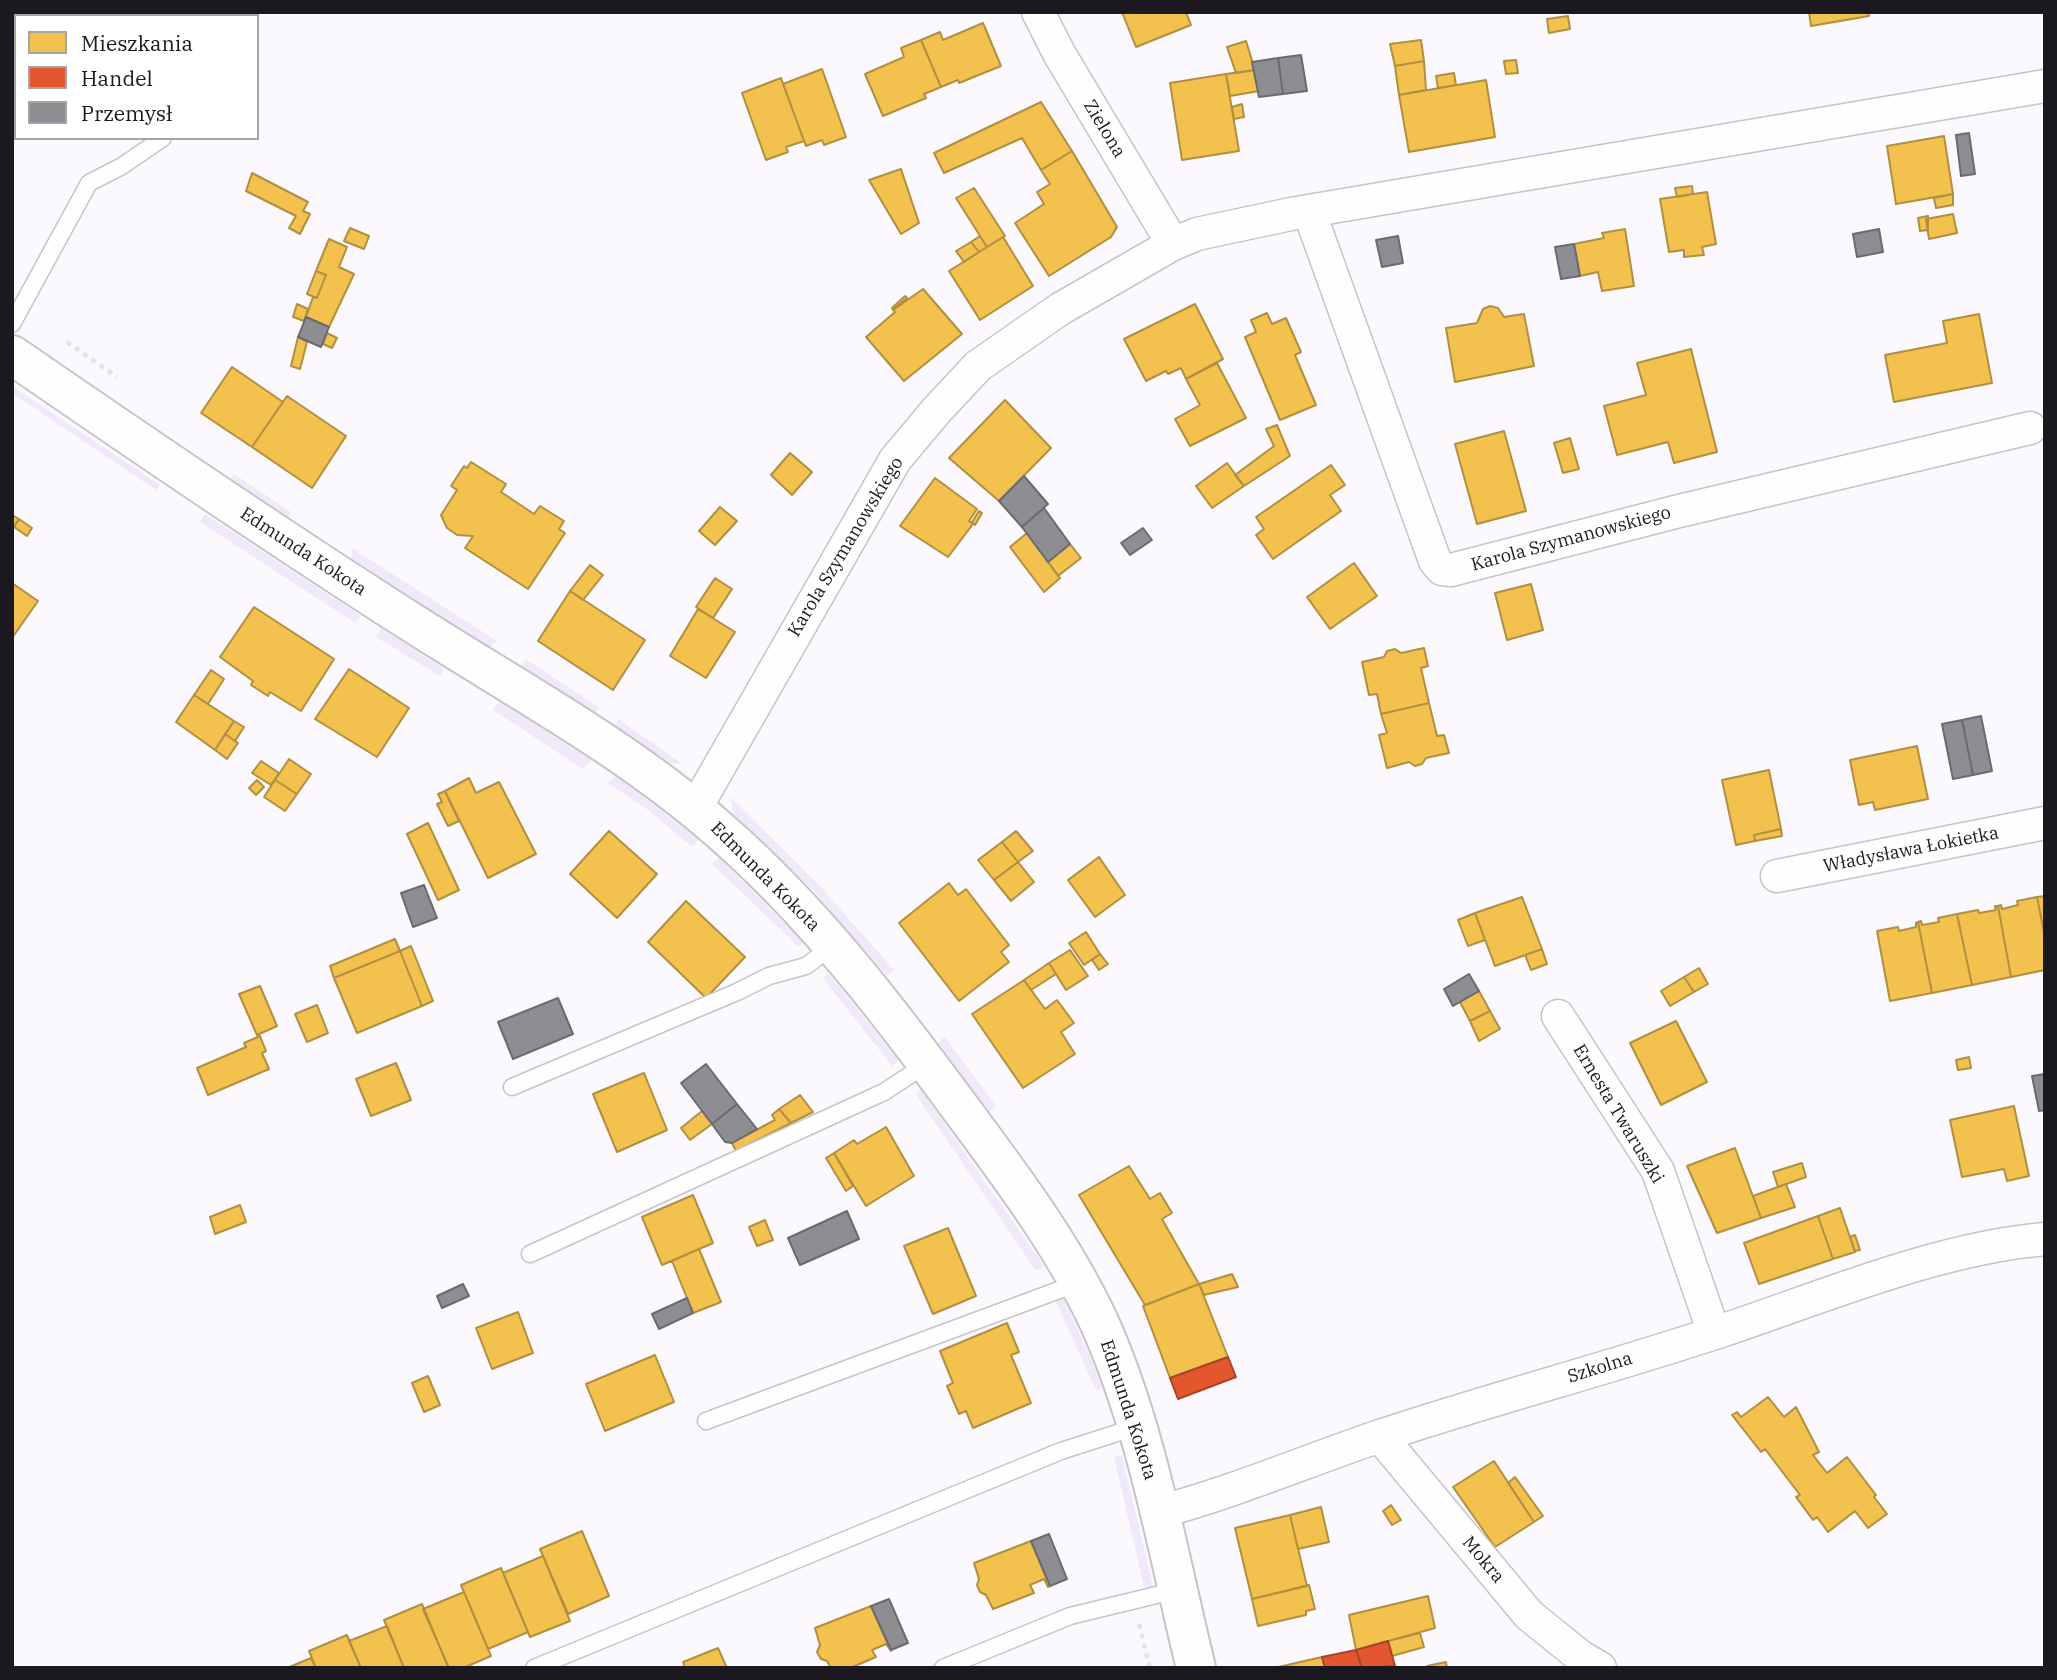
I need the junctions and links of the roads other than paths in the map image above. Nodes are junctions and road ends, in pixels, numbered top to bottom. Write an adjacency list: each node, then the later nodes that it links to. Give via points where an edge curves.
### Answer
1 (1038, 12): 5 (street, Zielona)
2 (2045, 86): 4 (street, Karola Szymanowskiego)
3 (160, 140): 6 (lane, via 89,183)
4 (1309, 211): 5 (street, Karola Szymanowskiego, via 1227,226); 8 (street, Karola Szymanowskiego, via 1435,561 1442,569)
5 (1173, 244): 9 (street, Karola Szymanowskiego, via 1060,309 978,366 936,411 895,460)
6 (12, 324)
7 (12, 355): 9 (street, Edmunda Kokota, via 311,558 593,736)
8 (2030, 428)
9 (695, 809): 12 (street, Edmunda Kokota)
10 (2045, 823): 11 (street, Władysława Łokietka)
11 (1777, 876)
12 (834, 945): 14 (street, Edmunda Kokota); 15 (lane, via 806,966 769,976)
13 (1558, 1016): 19 (street, Ernesta Twaruszki, via 1658,1171)
14 (928, 1063): 17 (lane, via 884,1092); 18 (street, Edmunda Kokota, via 1040,1220)
15 (512, 1087)
16 (2045, 1239): 19 (street, Szkolna, via 1905,1268)
17 (530, 1254)
18 (1078, 1283): 20 (lane); 21 (street, Edmunda Kokota, via 1112,1353)
19 (1714, 1333): 22 (street, Szkolna)
20 (706, 1421)
21 (1136, 1427): 23 (street, Edmunda Kokota); 25 (lane, via 1061,1451)
22 (1381, 1436): 23 (street, Szkolna); 28 (street, Mokra, via 1529,1615)
23 (1159, 1511): 24 (street, Edmunda Kokota)
24 (1177, 1590): 26 (lane, via 1070,1616); 27 (street, Edmunda Kokota)
25 (534, 1668)
26 (943, 1668)
27 (1196, 1668)
28 (1600, 1668)

